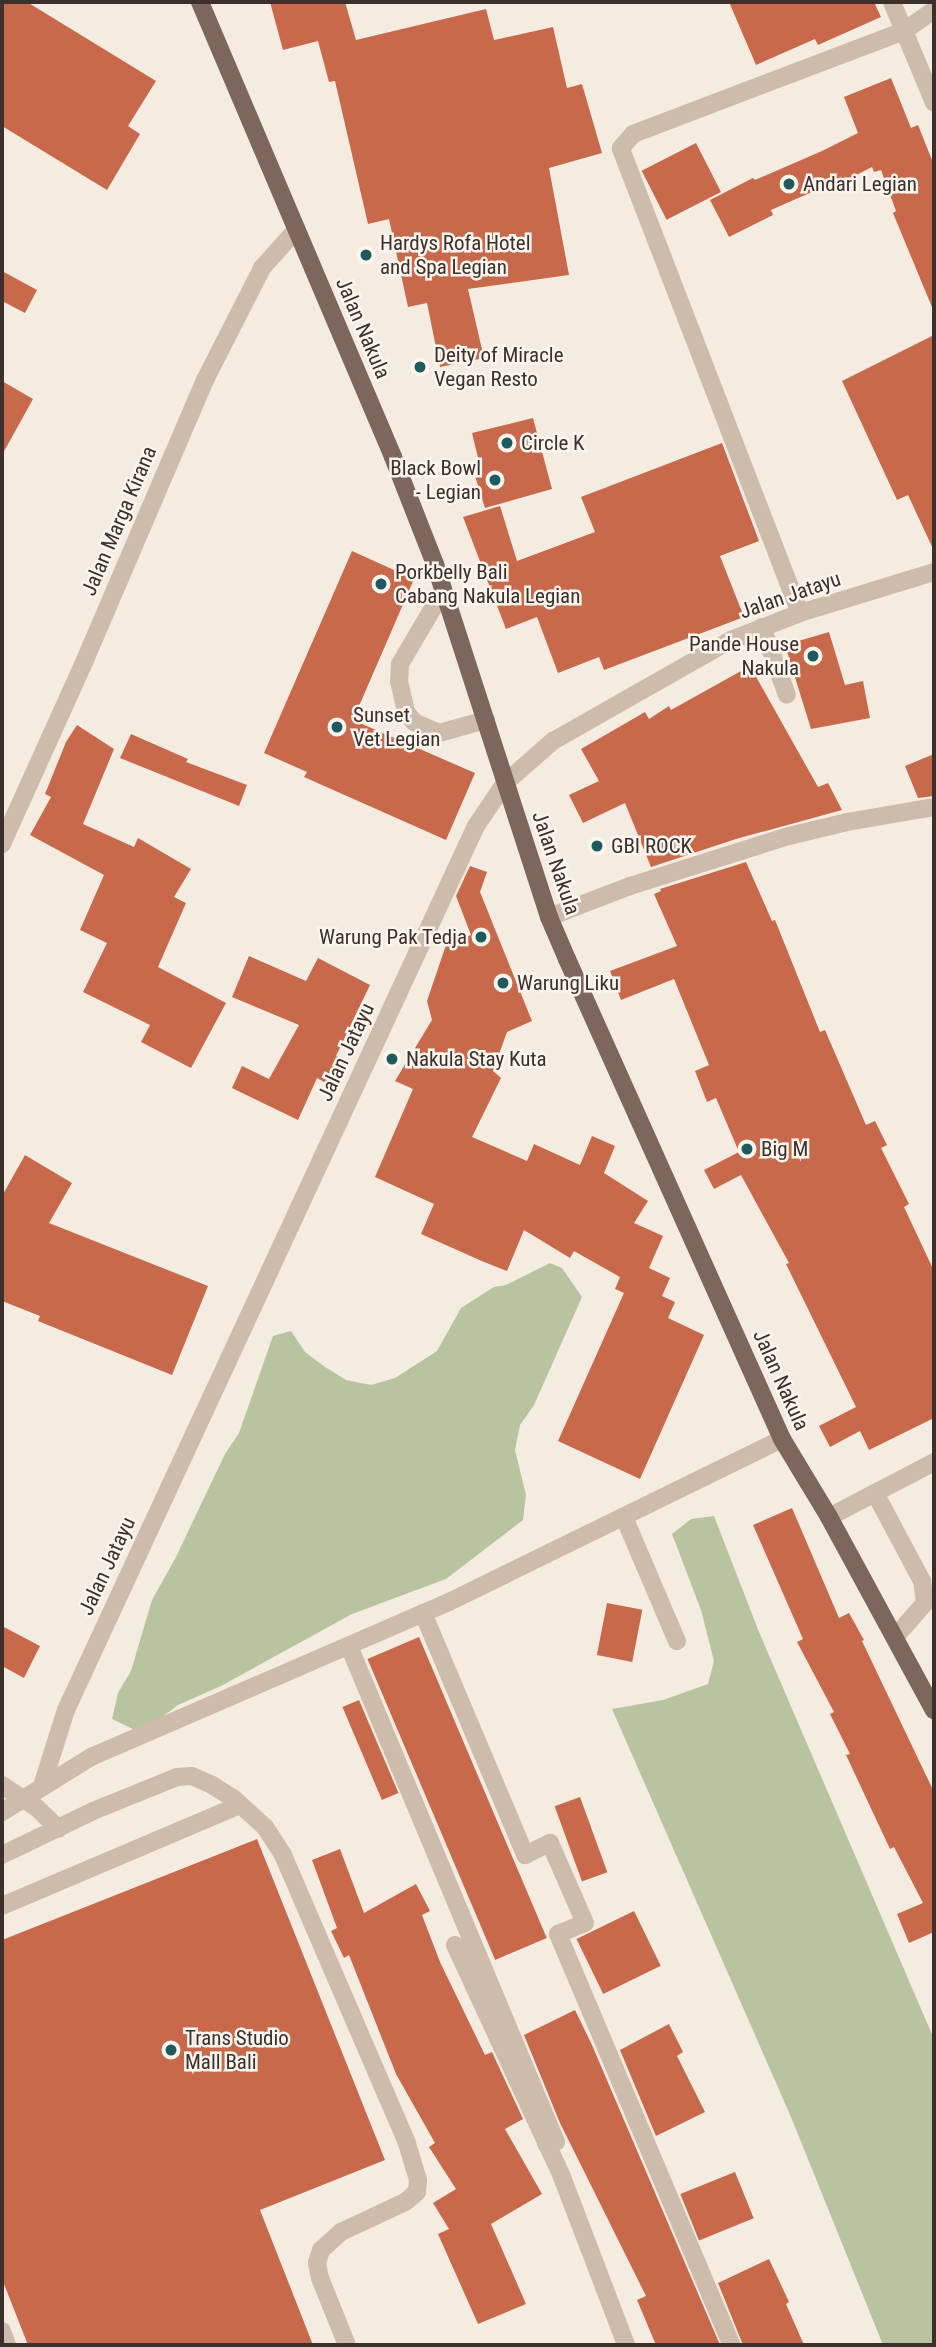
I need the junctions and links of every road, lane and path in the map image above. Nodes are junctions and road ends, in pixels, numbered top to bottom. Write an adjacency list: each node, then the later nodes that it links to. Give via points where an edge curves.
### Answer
1 (200, 2): 6 (main road, Jalan Nakula)
2 (892, 2): 4 (street)
3 (934, 10): 4 (street)
4 (905, 31): 5 (street); 9 (street, via 633,134 621,148)
5 (934, 103)
6 (298, 229): 8 (main road, Jalan Nakula); 15 (street, Jalan Marga Kirana, via 262,268 205,380)
7 (934, 572): 9 (street, Jalan Jatayu)
8 (443, 591): 12 (main road, Jalan Nakula); 12 (street, via 400,664 398,681 404,704 414,722 439,733)
9 (800, 613): 10 (street, Jalan Jatayu)
10 (762, 627): 11 (street); 13 (street, Jalan Jatayu, via 691,660 553,741)
11 (786, 695)
12 (486, 720): 13 (main road, Jalan Nakula)
13 (505, 783): 16 (main road, Jalan Nakula); 28 (street, Jalan Jatayu, via 476,826 66,1710)
14 (934, 807): 16 (street, via 789,836)
15 (2, 844)
16 (549, 917): 17 (main road, Jalan Nakula)
17 (782, 1439): 20 (street); 21 (main road, Jalan Nakula)
18 (934, 1462): 19 (street)
19 (875, 1493): 21 (street); 23 (street, via 922,1581 925,1603)
20 (624, 1517): 22 (street); 24 (street)
21 (829, 1517): 23 (main road, Jalan Nakula)
22 (423, 1613): 25 (street); 41 (street, via 525,1855 550,1843 584,1923 558,1934)
23 (895, 1637): 26 (main road, Jalan Nakula)
24 (677, 1641)
25 (349, 1646): 28 (street, via 91,1756); 36 (street, via 556,2141)
26 (934, 1710)
27 (2, 1784): 29 (street)
28 (42, 1786): 29 (street)
29 (25, 1799): 31 (street); 32 (street)
30 (240, 1805): 32 (street, via 192,1776 177,1777); 34 (street); 39 (street, via 265,1827 283,1855 406,2140 418,2180 417,2192 405,2202 341,2232 321,2250 317,2263 320,2278)
31 (2, 1812)
32 (59, 1829): 33 (street)
33 (2, 1855)
34 (2, 1906)
35 (455, 1945): 36 (street)
36 (546, 2144): 40 (street)
37 (2, 2331): 38 (street)
38 (7, 2345)
39 (347, 2345)
40 (626, 2345)
41 (732, 2345)

